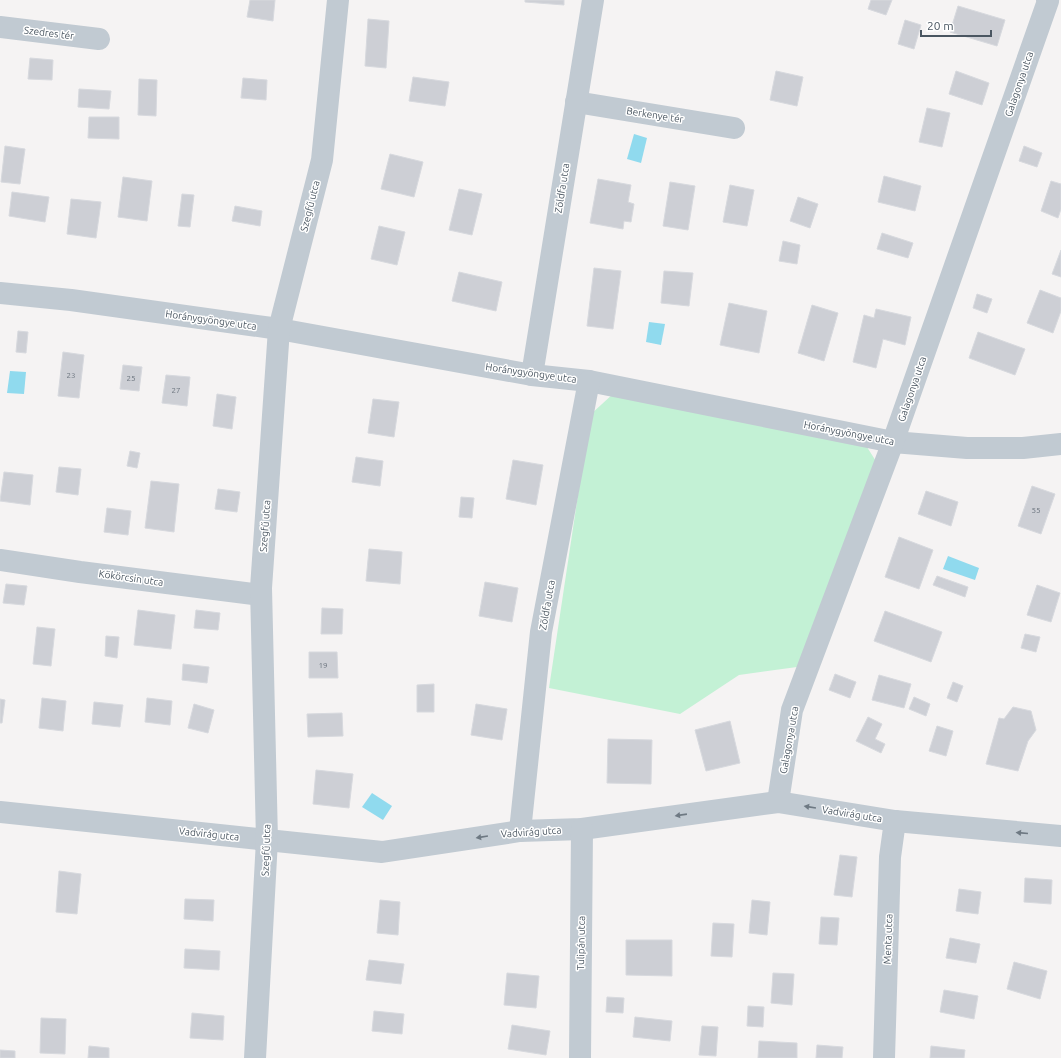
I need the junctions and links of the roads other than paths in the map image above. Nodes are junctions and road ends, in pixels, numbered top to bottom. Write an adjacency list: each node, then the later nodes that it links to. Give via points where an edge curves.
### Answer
1 (338, 0): 9 (street, Szegfű utca, via 322,160)
2 (593, 0): 6 (street, Zöldfa utca)
3 (1047, 0): 12 (street, Galagonya utca)
4 (0, 27): 5 (street, Szedres tér)
5 (99, 39)
6 (576, 102): 7 (street, Berkenye tér); 10 (street, Zöldfa utca)
7 (734, 128)
8 (0, 293): 9 (street, Horánygyöngye utca, via 71,300)
9 (280, 329): 10 (street, Horánygyöngye utca); 15 (street, Szegfű utca)
10 (532, 375): 11 (street, Horánygyöngye utca)
11 (589, 381): 12 (street, Horánygyöngye utca); 20 (street, Zöldfa utca, via 541,632)
12 (893, 442): 13 (street, Horánygyöngye utca, via 966,448 1023,448); 16 (street, Galagonya utca, via 792,710)
13 (1061, 444)
14 (0, 560): 15 (street, Kökörcsin utca)
15 (261, 596): 22 (street, Szegfű utca)
16 (778, 802): 18 (street, Vadvirág utca, one-way to 16); 19 (street, Vadvirág utca, one-way to 19)
17 (0, 812): 22 (street, Vadvirág utca)
18 (895, 821): 21 (street, Vadvirág utca, one-way to 18); 25 (street, Menta utca, via 890,857)
19 (582, 829): 20 (street, Vadvirág utca); 24 (street, Tulipán utca)
20 (520, 831): 22 (street, Vadvirág utca, one-way to 22, via 382,852)
21 (1061, 836)
22 (267, 840): 23 (street, Szegfű utca)
23 (255, 1058)
24 (580, 1058)
25 (884, 1058)

